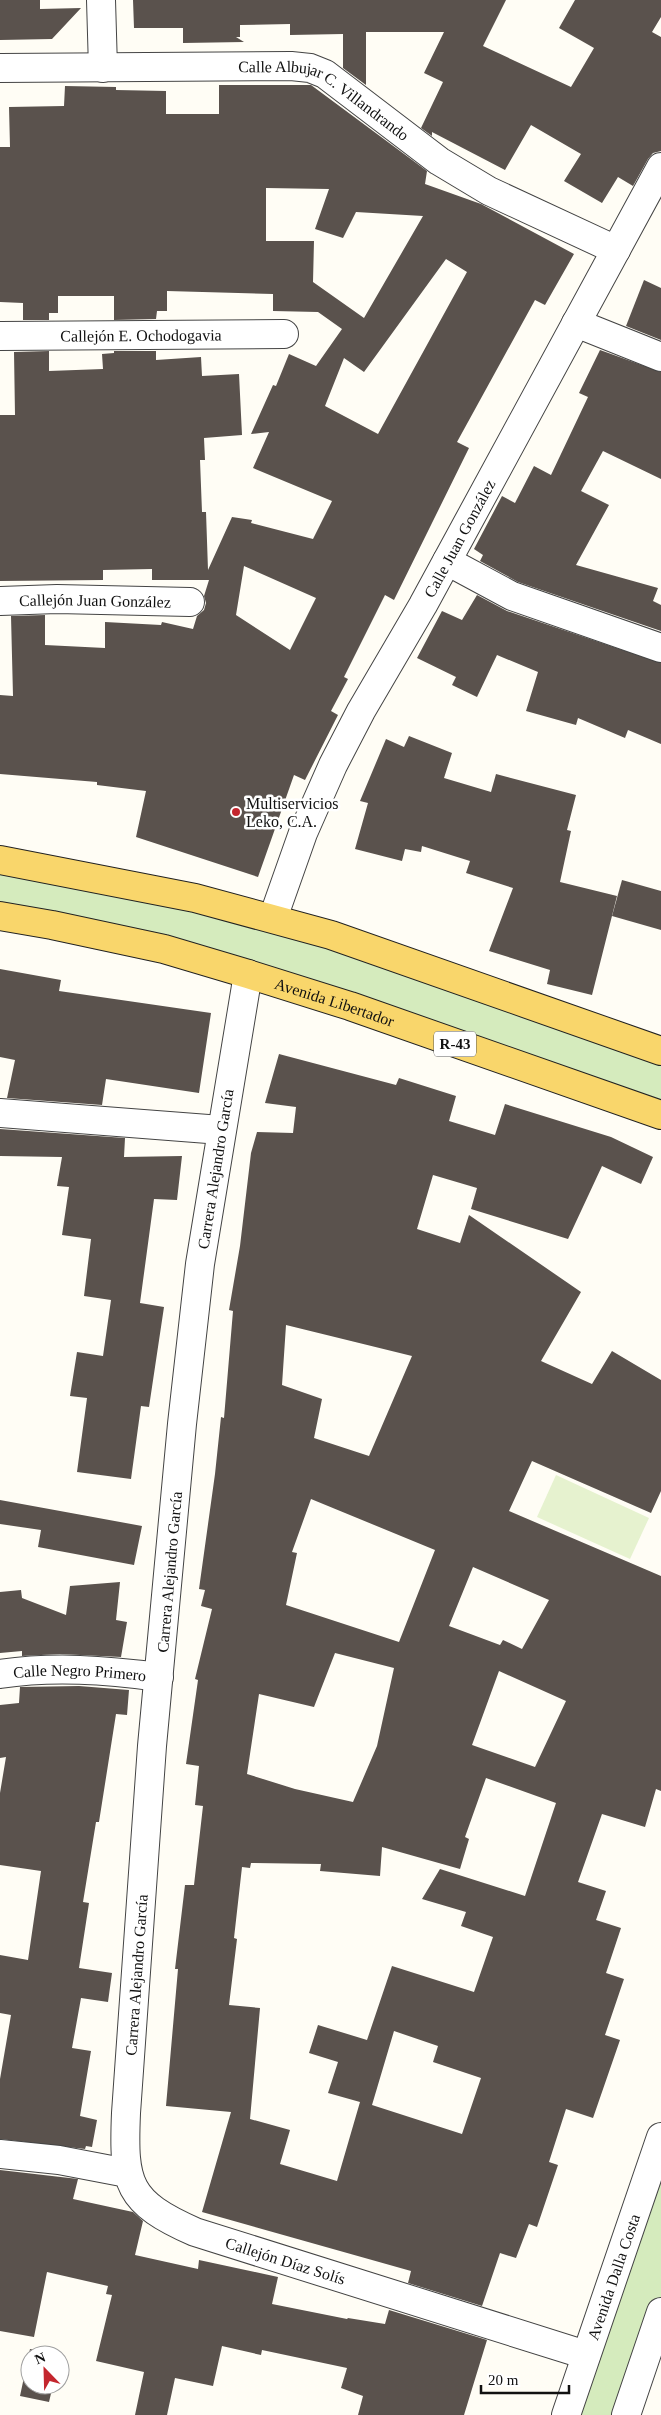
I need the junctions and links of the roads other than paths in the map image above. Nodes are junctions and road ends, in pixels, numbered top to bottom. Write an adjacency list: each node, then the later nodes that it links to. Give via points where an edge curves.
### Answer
1 (101, 0): 3 (street)
2 (0, 68): 3 (street, Calle Albujar C. Villandrando)
3 (103, 68): 5 (street, Calle Albujar C. Villandrando, via 310,68 325,74 440,161 490,191)
4 (661, 167): 5 (street, Calle Juan González)
5 (616, 250): 6 (street, Calle Juan González)
6 (576, 323): 9 (street); 10 (street, Calle Juan González)
7 (284, 334): 8 (street, Callejón E. Ochodogavia)
8 (0, 336)
9 (661, 357)
10 (447, 561): 13 (street, via 512,596); 16 (street, Calle Juan González, via 333,766 303,833)
11 (0, 601): 12 (street, Callejón Juan González)
12 (190, 602)
13 (661, 648)
14 (0, 860): 16 (main road, via 130,884)
15 (0, 916): 17 (main road, Avenida Libertador / R-43, via 164,949)
16 (273, 918): 18 (main road, via 356,943)
17 (248, 974): 20 (main road, Avenida Libertador / R-43, via 350,1006); 21 (street, Carrera Alejandro García)
18 (661, 1051)
19 (0, 1113): 21 (street)
20 (661, 1115)
21 (221, 1130): 23 (street, Carrera Alejandro García, via 200,1264 184,1405)
22 (0, 1674): 23 (street, Calle Negro Primero, via 64,1669 106,1670)
23 (159, 1677): 26 (street, Carrera Alejandro García, via 126,2113 124,2154)
24 (661, 2137): 28 (street, Avenida Dalla Costa)
25 (0, 2154): 26 (street, via 59,2160)
26 (127, 2173): 28 (street, Callejón Díaz Solís, via 149,2206 166,2219 195,2232)
27 (661, 2312): 30 (street)
28 (586, 2355): 29 (street, Avenida Dalla Costa)
29 (566, 2415)
30 (626, 2415)

